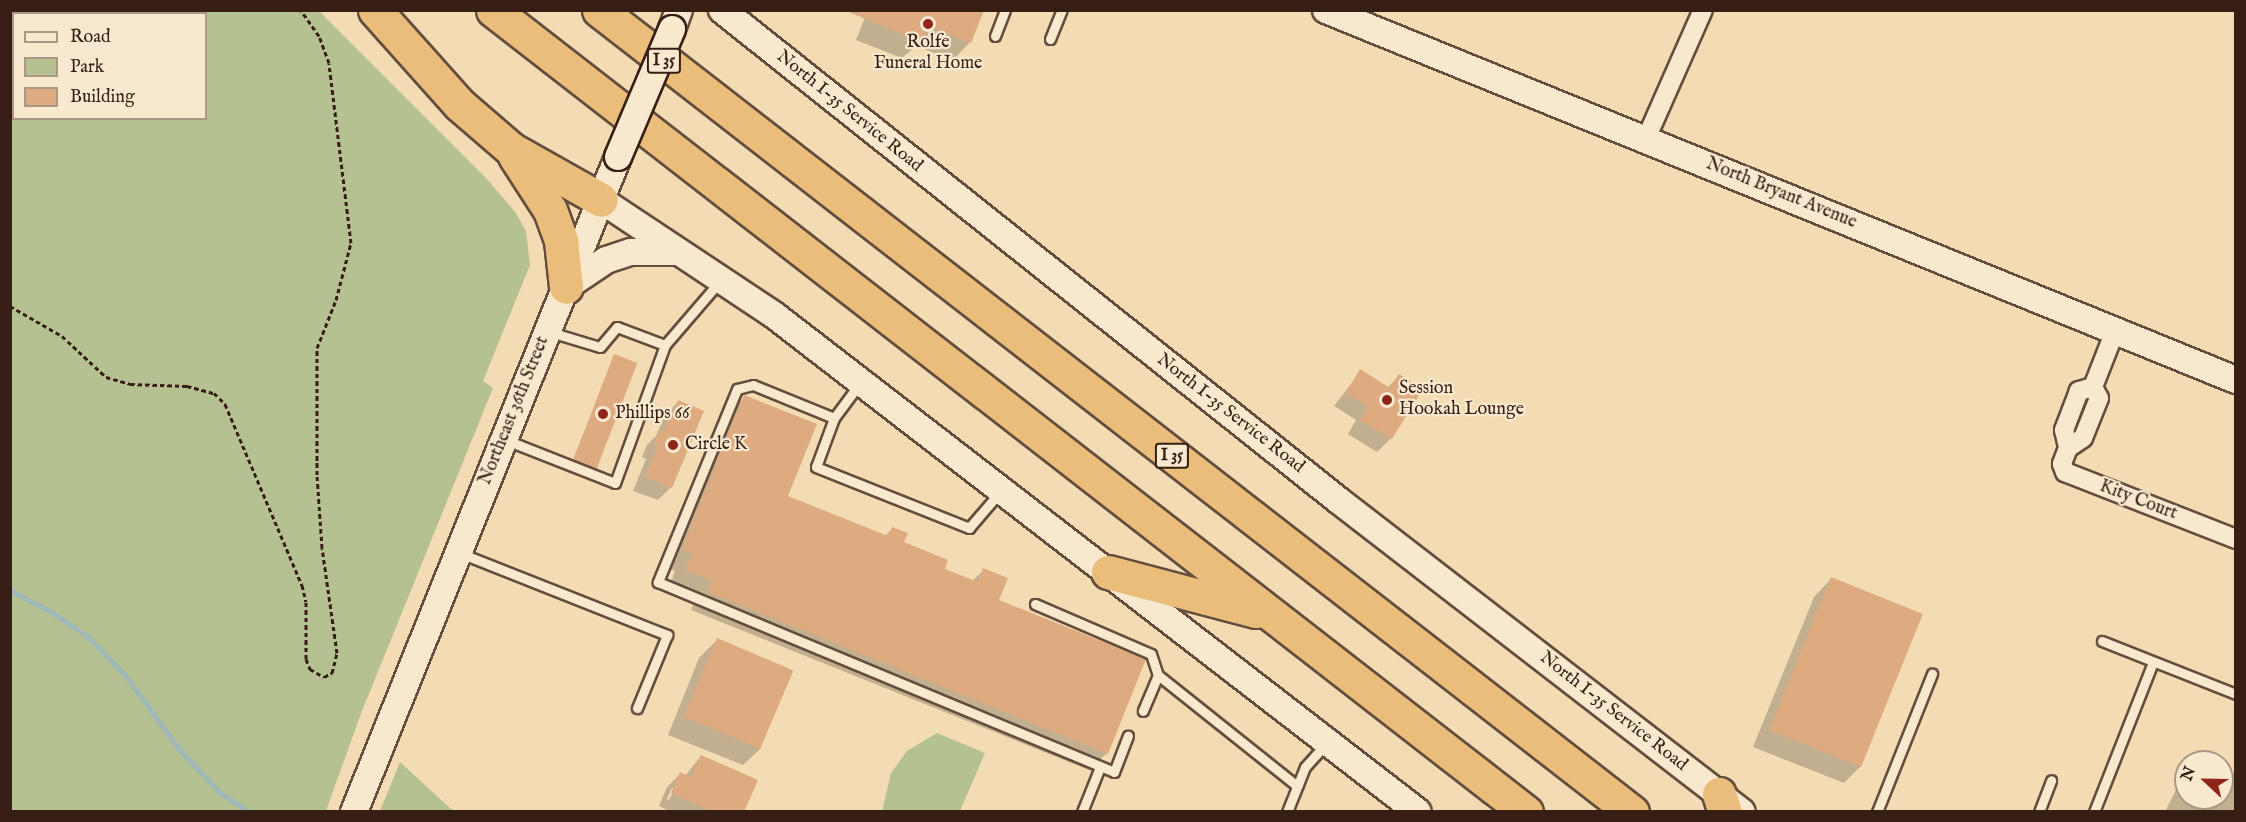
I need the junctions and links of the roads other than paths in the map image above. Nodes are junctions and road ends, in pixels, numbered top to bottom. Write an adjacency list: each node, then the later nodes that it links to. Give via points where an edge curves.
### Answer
1 (375, 10): 13 (highway, via 460,105)
2 (494, 10): 30 (highway)
3 (598, 10): 49 (highway, I 35)
4 (722, 10): 43 (main road, North I-35 Service Road)
5 (1005, 10): 10 (lane)
6 (1062, 10): 11 (lane)
7 (1326, 10): 12 (main road, North Bryant Avenue)
8 (1703, 10): 12 (street)
9 (676, 20): 14 (main road, Northeast 36th Street, bridge)
10 (995, 36)
11 (1050, 39)
12 (1646, 139): 19 (main road, North Bryant Avenue)
13 (511, 149): 14 (highway); 17 (highway, via 550,210 561,241)
14 (601, 200): 15 (main road); 17 (main road, Northeast 36th Street)
15 (678, 252): 16 (main road); 17 (main road, via 631,252 606,260)
16 (721, 280): 20 (lane); 22 (main road)
17 (566, 287): 18 (main road, Northeast 36th Street)
18 (548, 331): 20 (lane, via 600,347 617,327); 24 (main road, Northeast 36th Street)
19 (2115, 331): 21 (main road, North Bryant Avenue); 26 (street, Kity Court, via 2093,387 2099,398 2083,438 2068,448 2062,464 2065,472)
20 (665, 345): 24 (lane, via 615,483)
21 (2235, 380)
22 (862, 382): 23 (lane); 25 (main road)
23 (834, 418): 25 (lane, via 816,467 969,528); 40 (lane, via 753,385 737,389 658,582)
24 (504, 440): 27 (main road, Northeast 36th Street)
25 (1002, 490): 28 (main road)
26 (2235, 539)
27 (458, 552): 36 (lane, via 667,635); 44 (main road, Northeast 36th Street)
28 (1107, 572): 30 (highway); 39 (main road)
29 (1035, 604): 34 (lane, via 1151,654)
30 (1272, 615): 48 (highway)
31 (2102, 641): 32 (lane)
32 (2154, 662): 35 (lane); 52 (lane)
33 (1932, 674): 50 (lane)
34 (1158, 675): 37 (lane); 42 (lane)
35 (2235, 694)
36 (637, 708)
37 (1143, 711)
38 (1128, 736): 40 (lane, via 1114,772)
39 (1328, 742): 42 (lane, via 1305,767); 47 (main road)
40 (1100, 766): 45 (lane)
41 (2051, 780): 51 (lane)
42 (1297, 786): 46 (lane)
43 (1729, 806)
44 (354, 812)
45 (1082, 812)
46 (1287, 812)
47 (1418, 812)
48 (1526, 812)
49 (1632, 812)
50 (1876, 812)
51 (2039, 812)
52 (2094, 812)

